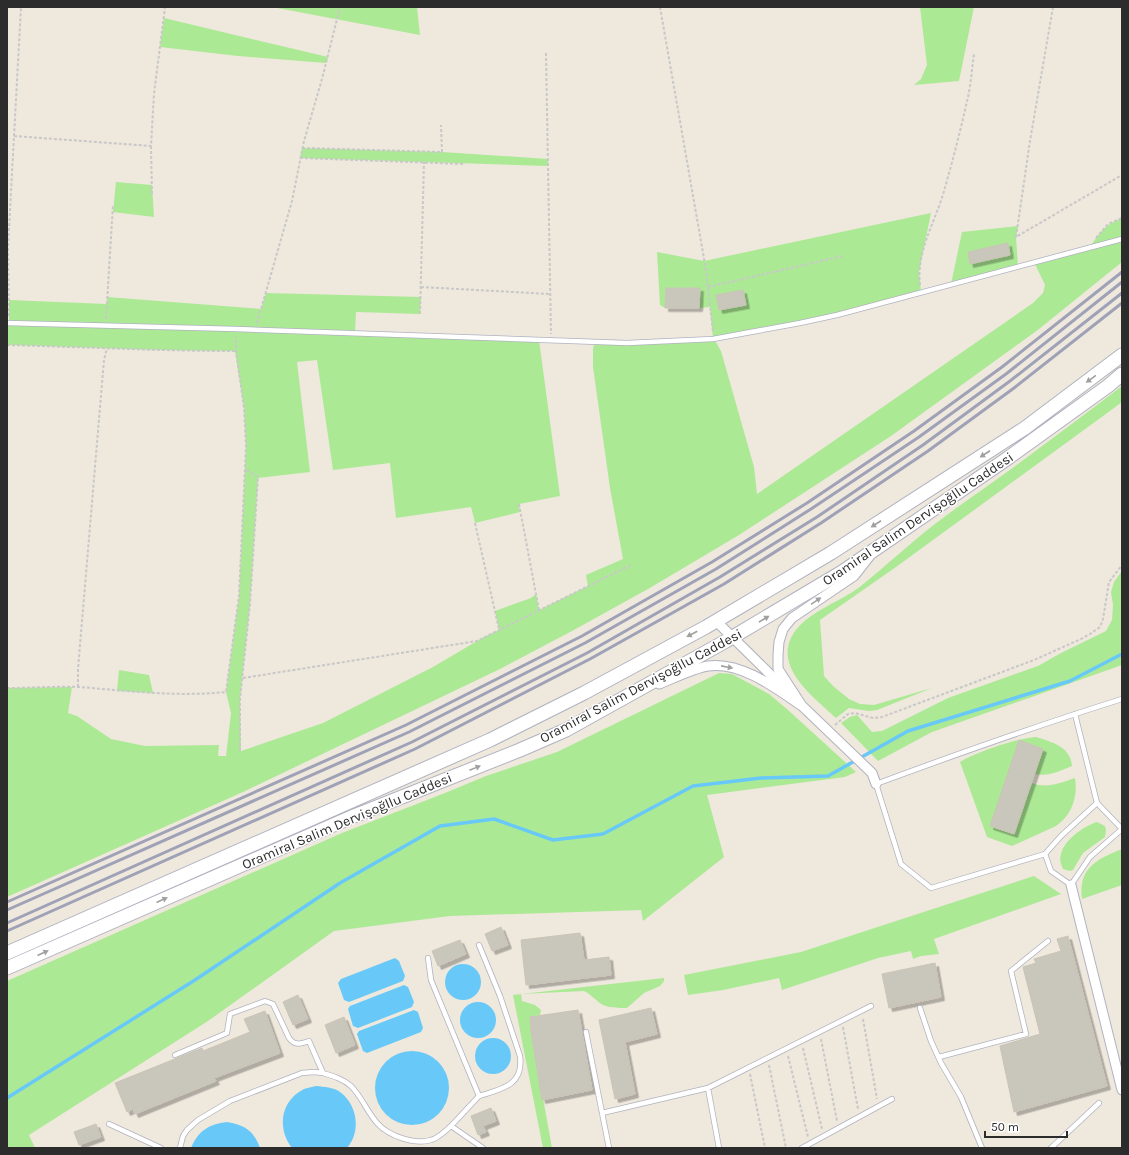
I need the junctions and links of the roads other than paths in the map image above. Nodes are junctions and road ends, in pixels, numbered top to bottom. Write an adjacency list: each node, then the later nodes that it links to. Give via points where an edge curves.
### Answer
1 (1122, 239): 2 (lane, via 837,315 713,339 627,343)
2 (8, 323)
3 (1122, 355): 6 (main road, Oramiral Salim Dervişoğllu Caddesi, one-way to 6, via 1019,432 831,553)
4 (1122, 374): 5 (main road, Oramiral Salim Dervişoğllu Caddesi, via 1008,458)
5 (875, 550): 7 (main road, Oramiral Salim Dervişoğllu Caddesi, one-way to 5); 10 (street, one-way to 5, via 778,669 779,642 783,629 792,618 854,576)
6 (716, 621): 7 (street); 19 (main road, Oramiral Salim Dervişoğllu Caddesi, one-way to 19, via 584,693 490,740)
7 (732, 638): 8 (main road, Oramiral Salim Dervişoğllu Caddesi); 10 (street)
8 (637, 692): 10 (street, one-way to 10, via 707,666 718,665 731,667 759,678); 21 (main road, Oramiral Salim Dervişoğllu Caddesi, one-way to 8, via 354,816 566,730)
9 (1122, 699): 11 (lane)
10 (802, 706): 12 (street, via 872,773)
11 (1075, 714): 12 (lane); 13 (lane)
12 (876, 784): 15 (lane, via 901,864 931,888)
13 (1097, 803): 14 (lane); 15 (lane)
14 (1122, 829): 16 (lane, via 1090,857)
15 (1045, 854): 16 (lane, via 1051,871)
16 (1071, 885): 29 (street)
17 (1048, 941): 26 (lane, via 1011,970 1026,1034)
18 (480, 945): 30 (lane, via 500,996 521,1066 510,1084)
19 (7, 952)
20 (428, 958): 30 (lane, via 431,980)
21 (7, 968)
22 (871, 1006): 28 (lane)
23 (920, 1008): 26 (lane)
24 (586, 1032): 33 (lane)
25 (175, 1055): 27 (lane, via 227,1033 230,1014 265,1001 273,1004 292,1042 296,1044 309,1041)
26 (938, 1057): 42 (lane, via 961,1097)
27 (323, 1073): 35 (lane, via 351,1086 378,1124 392,1135 430,1141); 37 (lane, via 302,1073 230,1101 191,1125 183,1136)
28 (708, 1088): 33 (lane); 40 (lane)
29 (1122, 1090)
30 (478, 1096): 35 (lane)
31 (892, 1099): 41 (lane)
32 (1099, 1103): 43 (lane)
33 (602, 1113): 39 (lane)
34 (110, 1124): 36 (lane)
35 (451, 1126): 38 (lane)
36 (160, 1148)
37 (180, 1148)
38 (483, 1148)
39 (609, 1148)
40 (718, 1148)
41 (802, 1148)
42 (982, 1148)
43 (1051, 1148)

